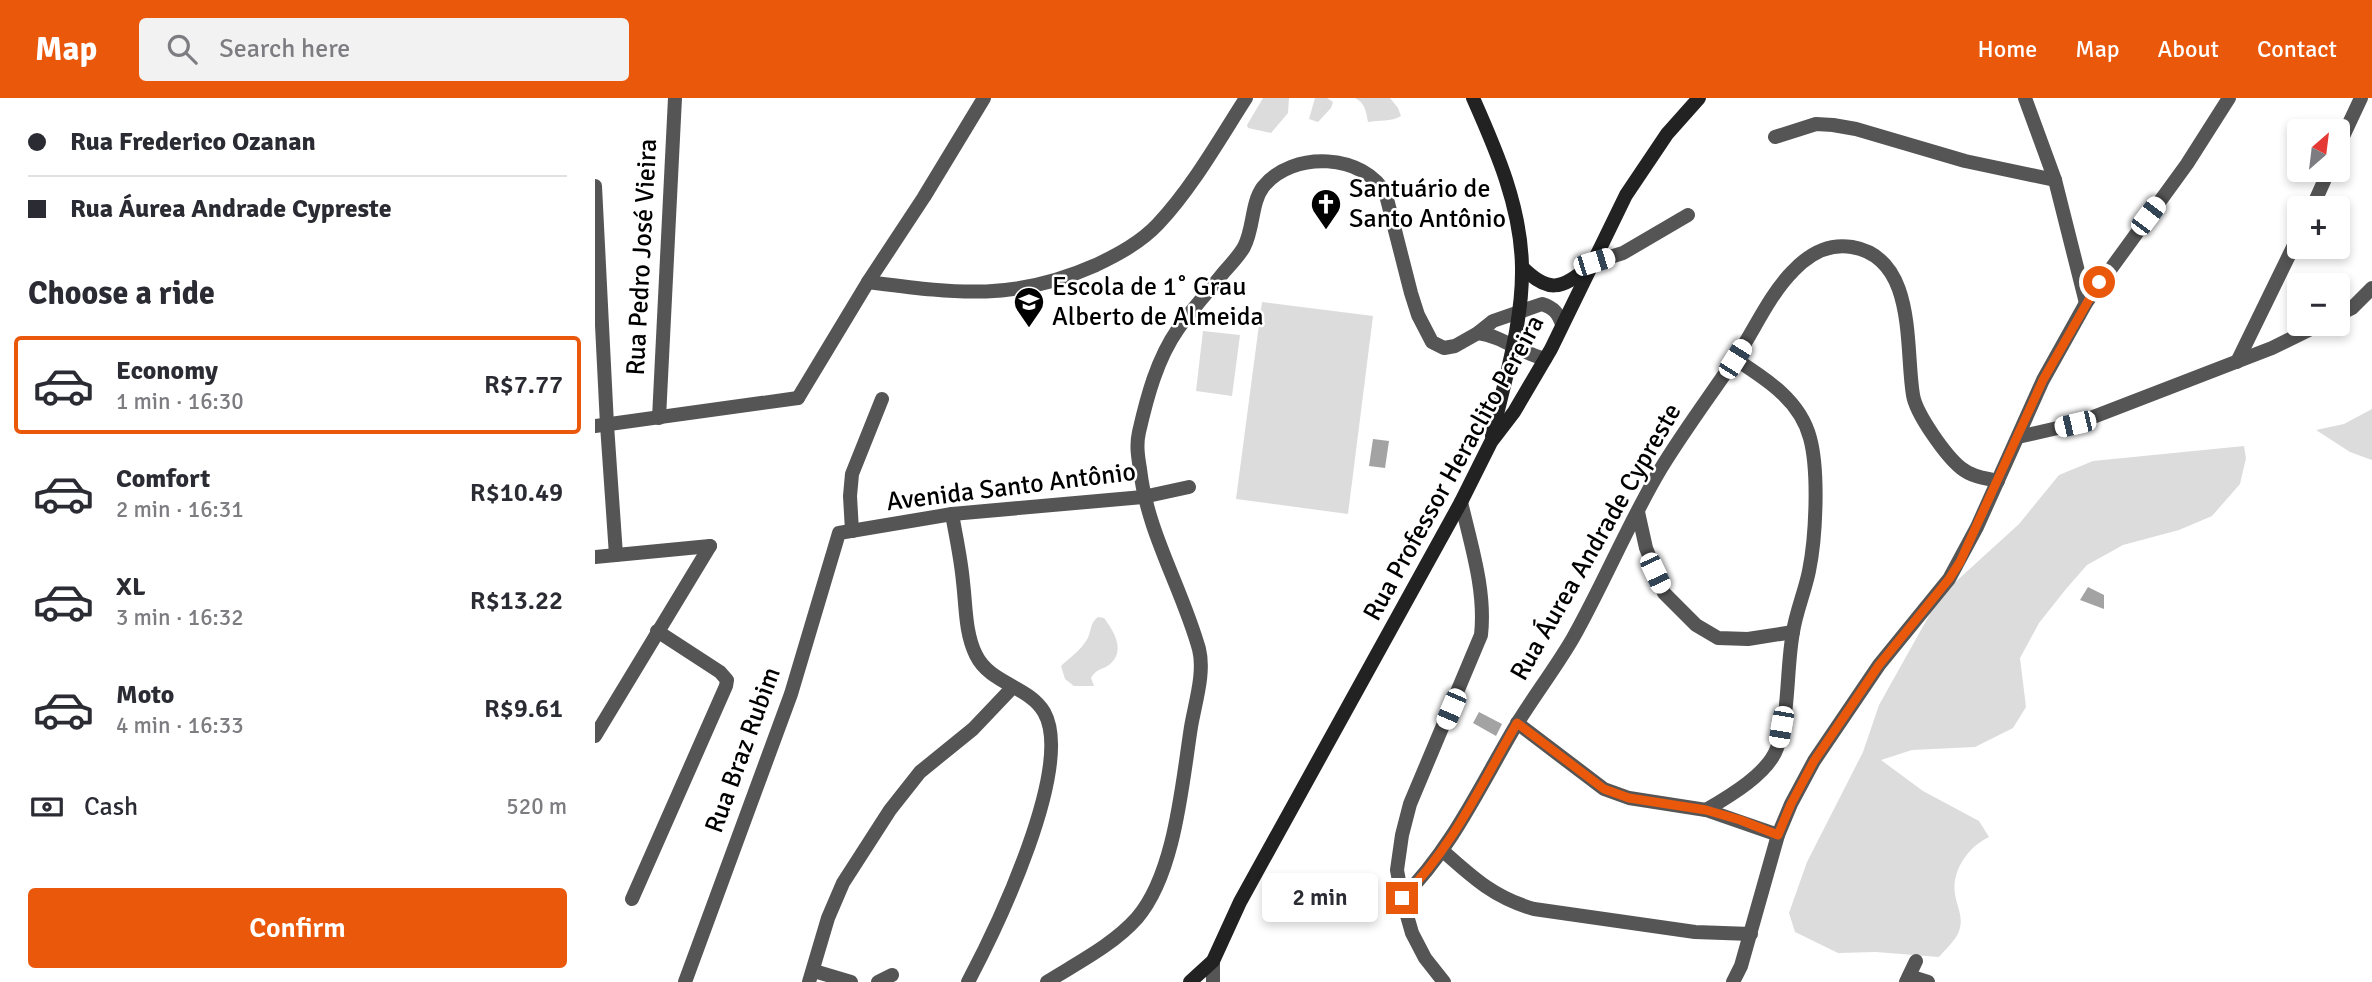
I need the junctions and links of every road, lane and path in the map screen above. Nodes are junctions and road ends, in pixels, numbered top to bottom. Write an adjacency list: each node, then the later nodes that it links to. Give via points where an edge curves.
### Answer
1 (675, 98): 30 (street, Rua Pedro José Vieira)
2 (984, 98): 17 (street)
3 (1246, 98): 17 (street, via 1170,211 1142,240 1113,257 1068,278 1016,290 963,292)
4 (1473, 98): 16 (main road, via 1509,186)
5 (1699, 98): 15 (main road, Rua Professor Heraclito Pereira, via 1667,134 1626,195)
6 (2025, 98): 11 (street)
7 (2229, 98): 19 (street)
8 (2361, 98): 9 (street)
9 (2350, 121)
10 (1775, 137): 11 (street, via 1800,127 1833,125)
11 (2055, 180): 19 (street)
12 (595, 186): 31 (street)
13 (1688, 215): 15 (street, via 1623,253)
14 (2287, 259): 28 (street)
15 (1594, 262): 16 (main road, via 1560,286 1535,281); 22 (main road, Rua Professor Heraclito Pereira)
16 (1522, 267): 21 (main road)
17 (867, 282): 30 (street, via 799,398)
18 (2372, 288): 20 (street)
19 (2086, 303): 32 (street, via 2043,380)
20 (2350, 309)
21 (1518, 312): 22 (street, via 1550,306); 23 (street, via 1493,321); 25 (main road)
22 (1562, 324): 26 (main road, Rua Professor Heraclito Pereira)
23 (1478, 333): 25 (street, via 1493,335); 36 (street, via 1455,346 1444,348 1432,342 1411,293 1381,185 1348,165 1294,166 1264,186 1243,248 1177,331 1157,368 1137,443)
24 (2296, 336): 28 (street)
25 (1513, 347): 26 (street); 33 (main road)
26 (1545, 359): 33 (main road, Rua Professor Heraclito Pereira)
27 (1735, 359): 34 (street, Rua Áurea Andrade Cypreste, via 1782,284 1811,255 1832,247 1868,252 1880,260 1899,288 1919,413 1961,468); 38 (street, Rua Áurea Andrade Cypreste, via 1666,461); 44 (street, via 1788,398 1810,438 1815,519 1809,569)
28 (2237, 362): 32 (street, via 2075,424)
29 (882, 399): 40 (street, Rua Braz Rubim, via 852,474)
30 (659, 418): 31 (street)
31 (601, 425): 41 (street)
32 (2018, 437): 34 (street)
33 (1491, 442): 37 (main road, Rua Professor Heraclito Pereira)
34 (1998, 481): 49 (street, via 1949,579 1879,665 1814,761)
35 (1189, 487): 36 (street, Avenida Santo Antônio)
36 (1143, 497): 39 (street, Avenida Santo Antônio); 61 (street, via 1198,646 1201,669 1174,830 1153,895 1137,918)
37 (1461, 502): 51 (street, via 1482,596 1481,635 1410,804 1397,870); 54 (main road, Rua Professor Heraclito Pereira, via 1240,902)
38 (1638, 512): 44 (street, via 1664,593 1696,625 1718,638); 46 (street, Rua Áurea Andrade Cypreste, via 1571,640)
39 (951, 514): 40 (street, Avenida Santo Antônio); 45 (street, via 975,655 985,669)
40 (846, 532): 58 (street, Rua Braz Rubim)
41 (616, 555): 42 (street); 43 (street, via 710,546)
42 (595, 557)
43 (657, 631): 47 (street); 52 (street, via 727,680)
44 (1793, 632): 48 (street, via 1777,750 1752,779)
45 (1012, 688): 56 (street, via 973,729 920,772 890,810 843,883); 60 (street, via 1044,711 1052,743 1049,778 1020,872)
46 (1517, 723): 48 (street, via 1604,789 1629,798); 50 (street, Rua Áurea Andrade Cypreste)
47 (595, 736)
48 (1706, 810): 49 (street)
49 (1778, 835): 53 (street)
50 (1443, 851): 51 (street, Rua Áurea Andrade Cypreste); 53 (street, via 1511,903 1695,932)
51 (1402, 898): 64 (street, via 1412,933)
52 (632, 900)
53 (1751, 934): 65 (street)
54 (1213, 961): 62 (main road); 63 (street, Rua Professor Heraclito Pereira)
55 (1916, 961): 57 (street)
56 (811, 977): 59 (street)
57 (1907, 979): 66 (street)
58 (685, 982)
59 (851, 982)
60 (968, 982)
61 (1047, 982)
62 (1190, 982)
63 (1213, 982)
64 (1444, 982)
65 (1733, 982)
66 (1928, 982)

